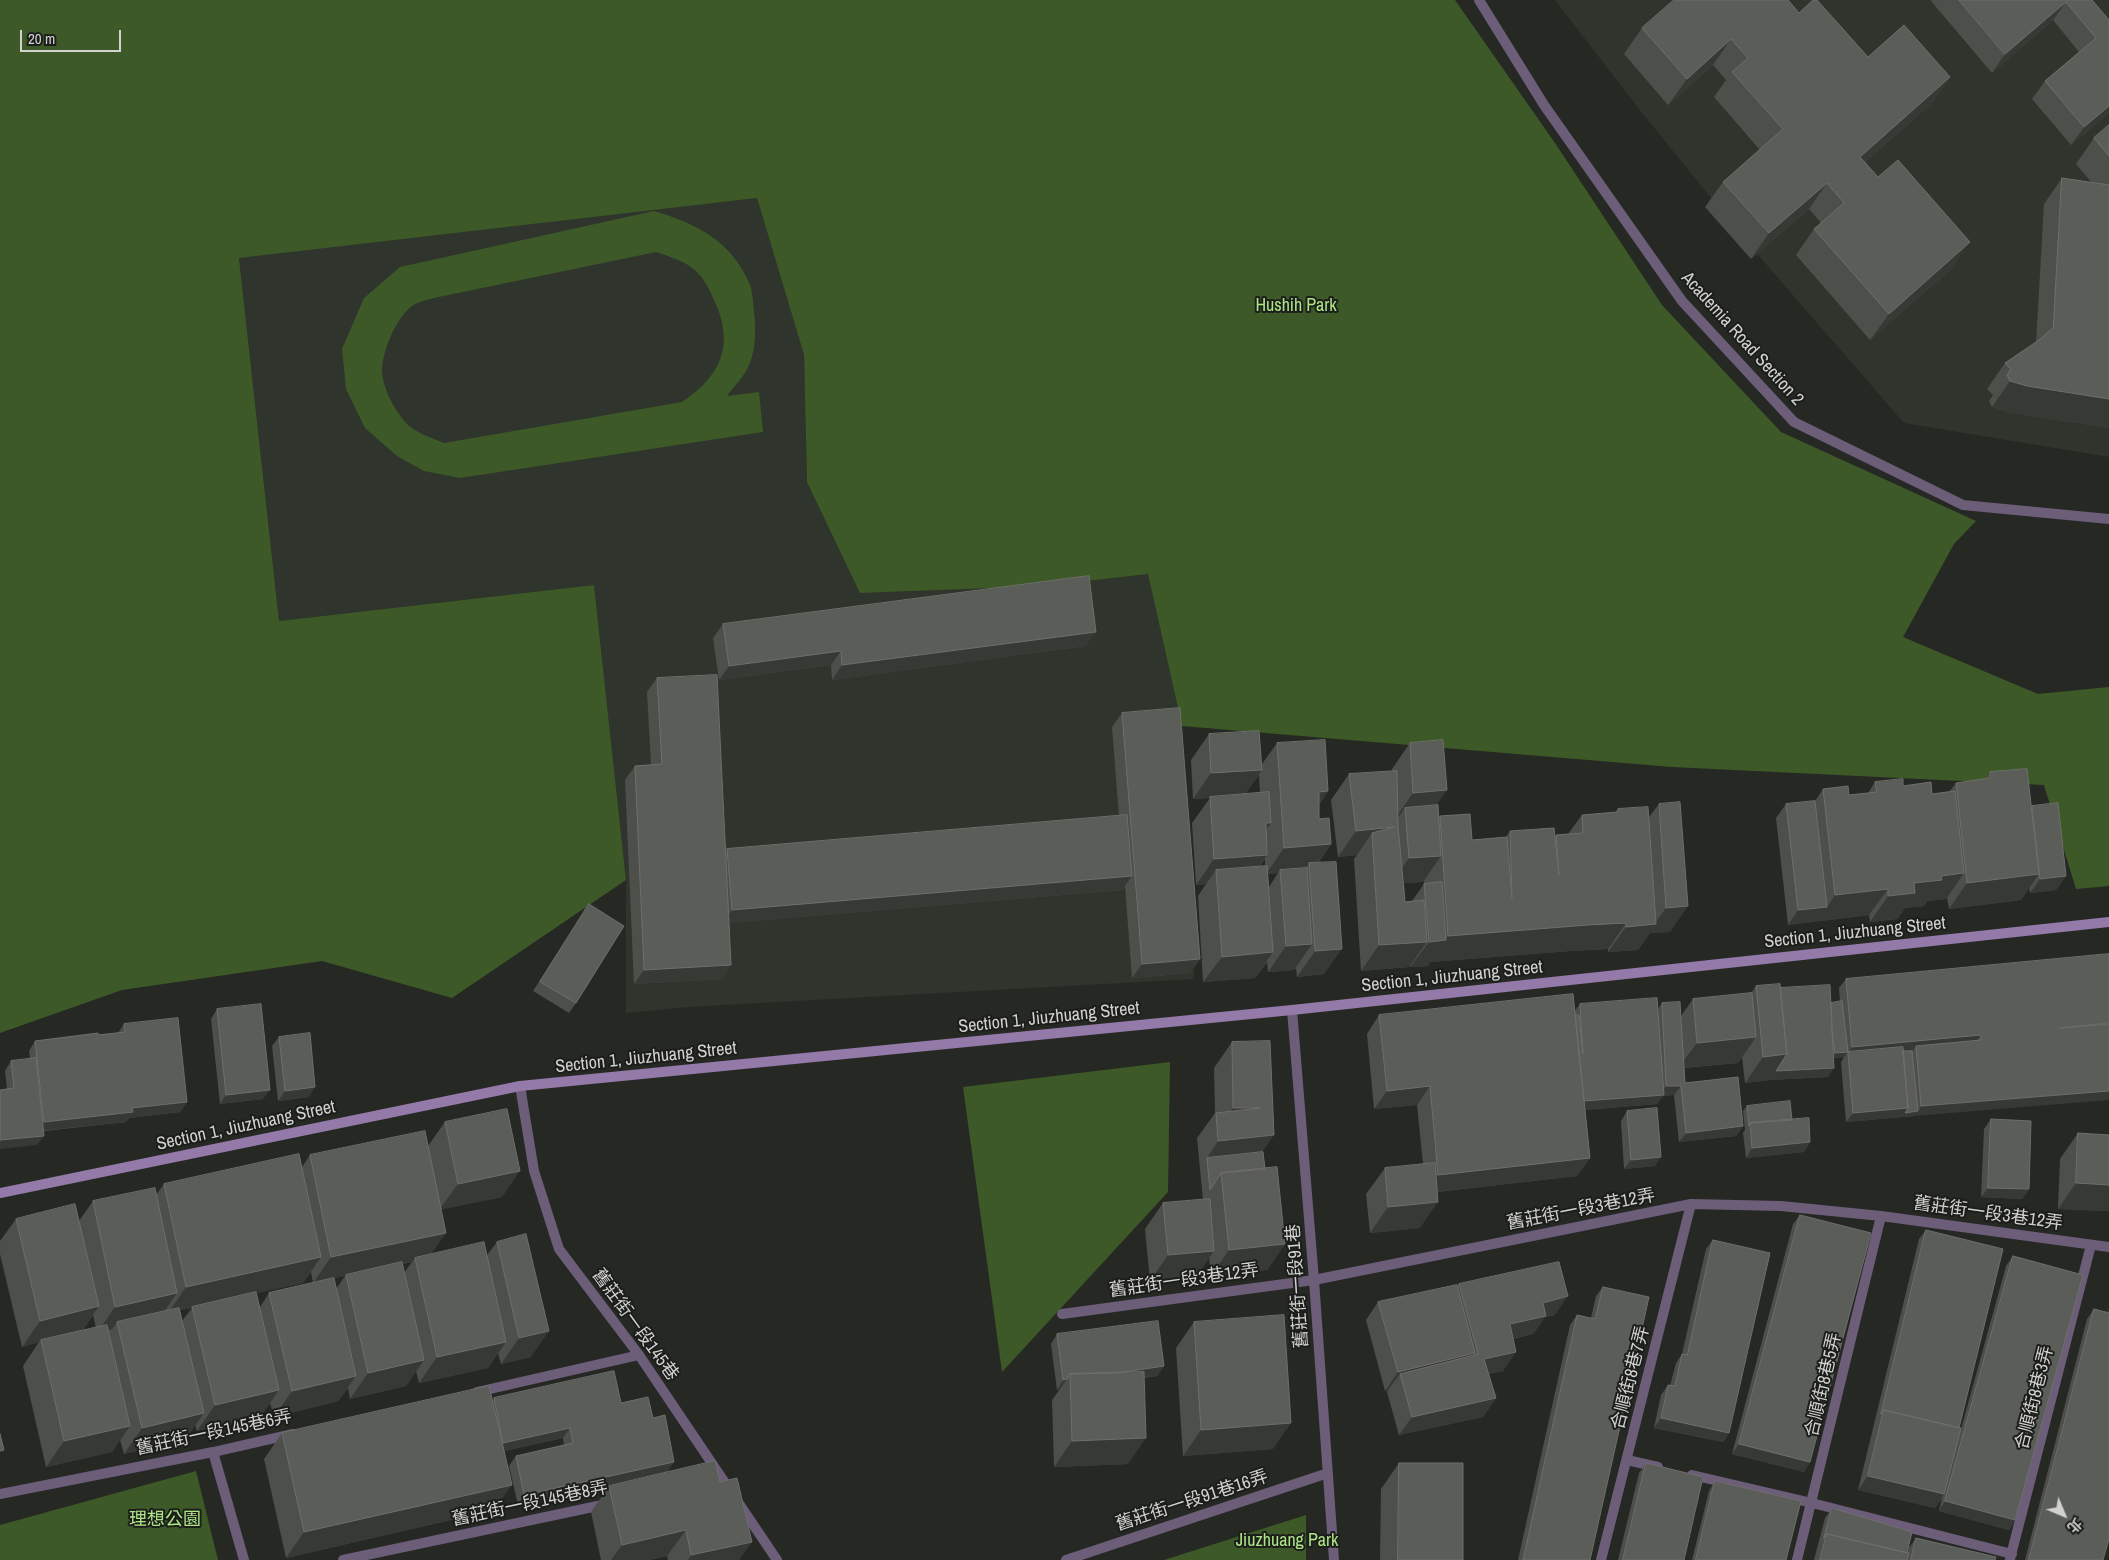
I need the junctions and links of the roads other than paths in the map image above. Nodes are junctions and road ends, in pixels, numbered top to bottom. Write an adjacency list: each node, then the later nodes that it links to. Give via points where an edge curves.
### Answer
1 (1479, 0): 2 (street, Academia Road Section 2, via 1544,105 1682,301 1794,422 1963,505)
2 (2109, 519)
3 (2109, 922): 4 (main road, Section 1, Jiuzhuang Street)
4 (1292, 1010): 5 (main road, Section 1, Jiuzhuang Street); 11 (street, 舊莊街一段91巷)
5 (520, 1086): 6 (main road, Section 1, Jiuzhuang Street); 13 (street, 舊莊街一段145巷, via 534,1171 559,1249)
6 (0, 1193)
7 (1691, 1204): 8 (street, 舊莊街一段3巷12弄, via 1781,1206); 11 (street, 舊莊街一段3巷12弄); 17 (street, 合順街8巷7弄)
8 (1880, 1216): 9 (street, 舊莊街一段3巷12弄); 23 (street, 合順街8巷5弄)
9 (2091, 1245): 10 (street, 舊莊街一段3巷12弄); 24 (street, 合順街8巷3弄)
10 (2109, 1247)
11 (1314, 1280): 12 (street, 舊莊街一段3巷12弄); 19 (street, 舊莊街一段91巷)
12 (1062, 1314)
13 (639, 1354): 14 (street); 27 (street, 舊莊街一段145巷, via 718,1480)
14 (465, 1394)
15 (300, 1432): 16 (street, 舊莊街一段145巷6弄)
16 (213, 1452): 21 (street, 舊莊街一段145巷6弄); 25 (street)
17 (1627, 1460): 18 (street); 30 (street, 合順街8巷7弄)
18 (1666, 1469)
19 (1328, 1472): 28 (street, 舊莊街一段91巷16弄); 29 (street, 舊莊街一段91巷)
20 (1686, 1474): 23 (street)
21 (0, 1494)
22 (616, 1502): 26 (street, 舊莊街一段145巷8弄)
23 (1812, 1503): 24 (street); 31 (street, 合順街8巷5弄)
24 (2011, 1557)
25 (244, 1560)
26 (344, 1560)
27 (777, 1560)
28 (1066, 1560)
29 (1334, 1560)
30 (1601, 1560)
31 (1797, 1560)

